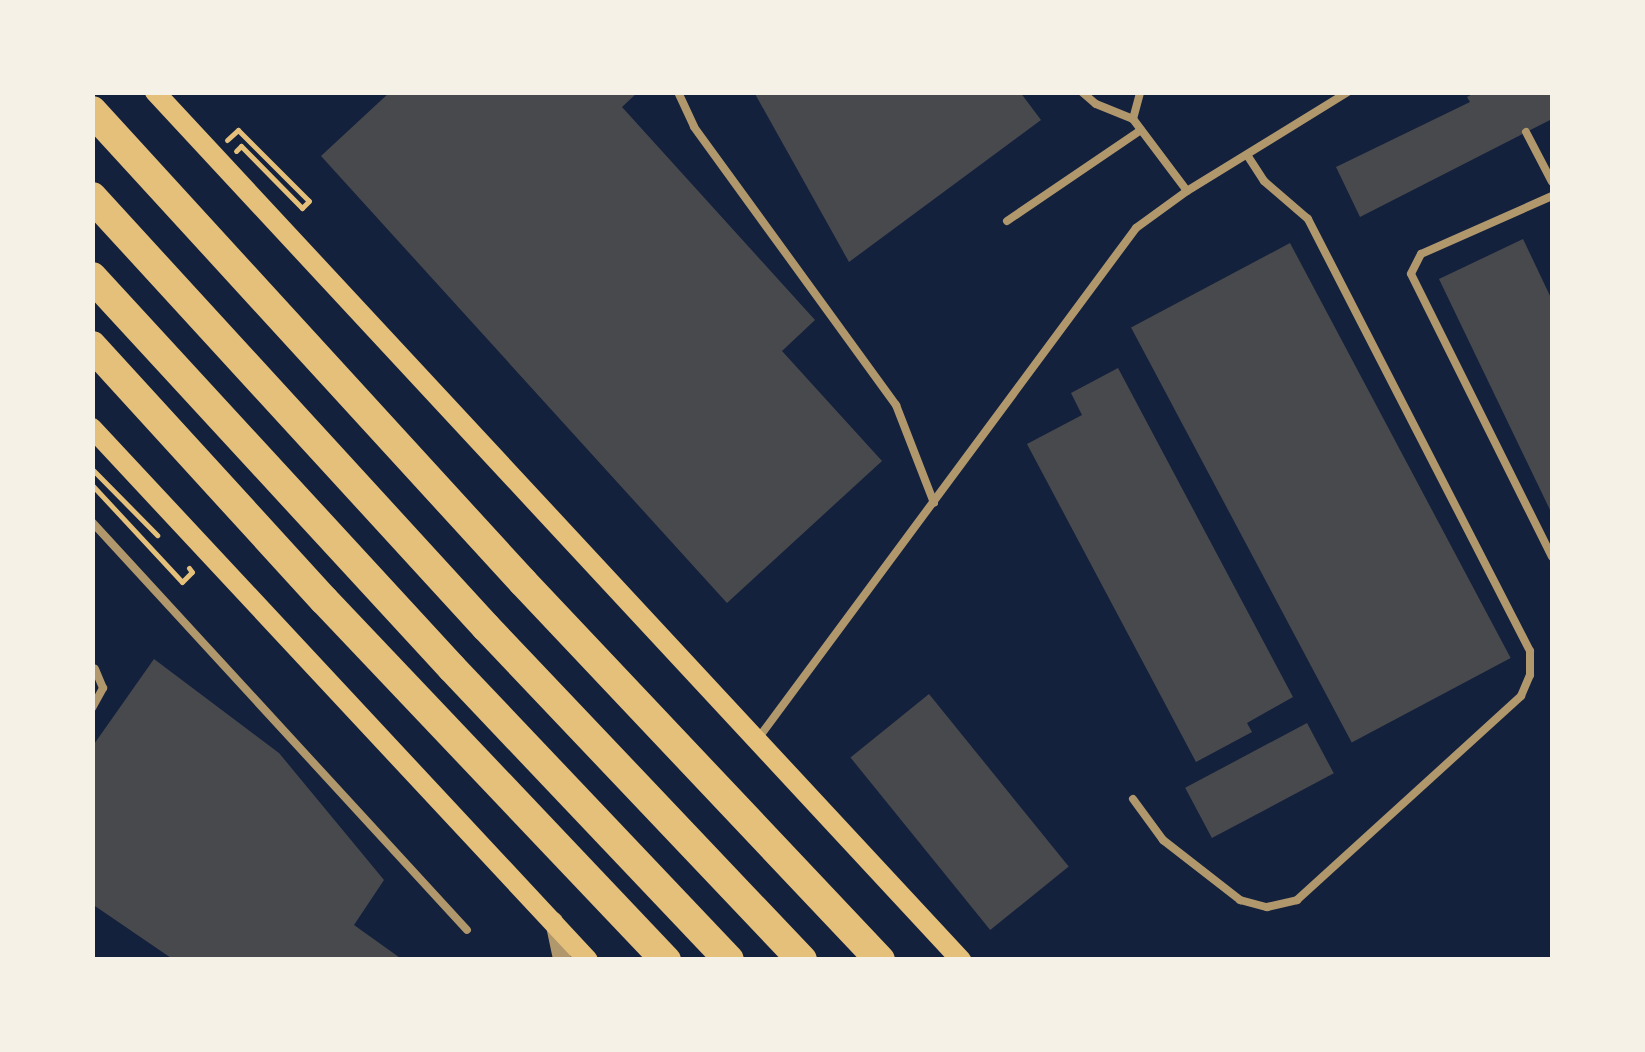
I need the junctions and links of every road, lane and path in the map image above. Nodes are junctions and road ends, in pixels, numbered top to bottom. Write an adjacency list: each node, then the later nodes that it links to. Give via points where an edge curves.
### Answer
1 (155, 92): 12 (main road)
2 (678, 92): 23 (lane, via 694,127 896,405)
3 (1082, 92): 7 (lane)
4 (1140, 92): 7 (lane)
5 (1348, 92): 11 (lane)
6 (92, 111): 39 (highway)
7 (1134, 119): 9 (lane)
8 (238, 130): 12 (path, via 309,202 302,208 241,146)
9 (1141, 130): 14 (lane); 17 (lane)
10 (1526, 132): 13 (lane)
11 (1247, 154): 14 (lane); 31 (lane, via 1264,181 1308,220 1530,651 1530,675 1521,696 1297,900 1267,906 1240,900 1163,840)
12 (221, 164): 30 (main road)
13 (1552, 182)
14 (1187, 191): 23 (lane, via 1136,228)
15 (1552, 196): 26 (lane, via 1422,254 1411,274)
16 (92, 198): 38 (highway)
17 (1007, 222)
18 (92, 276): 37 (highway)
19 (92, 346): 36 (highway)
20 (92, 428): 32 (main road)
21 (92, 469): 25 (path)
22 (92, 485): 27 (path, via 182,582 192,572)
23 (934, 503): 30 (lane)
24 (92, 522): 33 (lane)
25 (167, 546)
26 (1552, 557)
27 (180, 559)
28 (95, 669): 29 (lane, via 103,688)
29 (92, 708)
30 (758, 740): 40 (main road)
31 (1133, 799)
32 (554, 920): 34 (street); 35 (main road)
33 (467, 930)
34 (562, 960)
35 (588, 960)
36 (666, 960)
37 (729, 960)
38 (802, 960)
39 (880, 960)
40 (962, 960)

